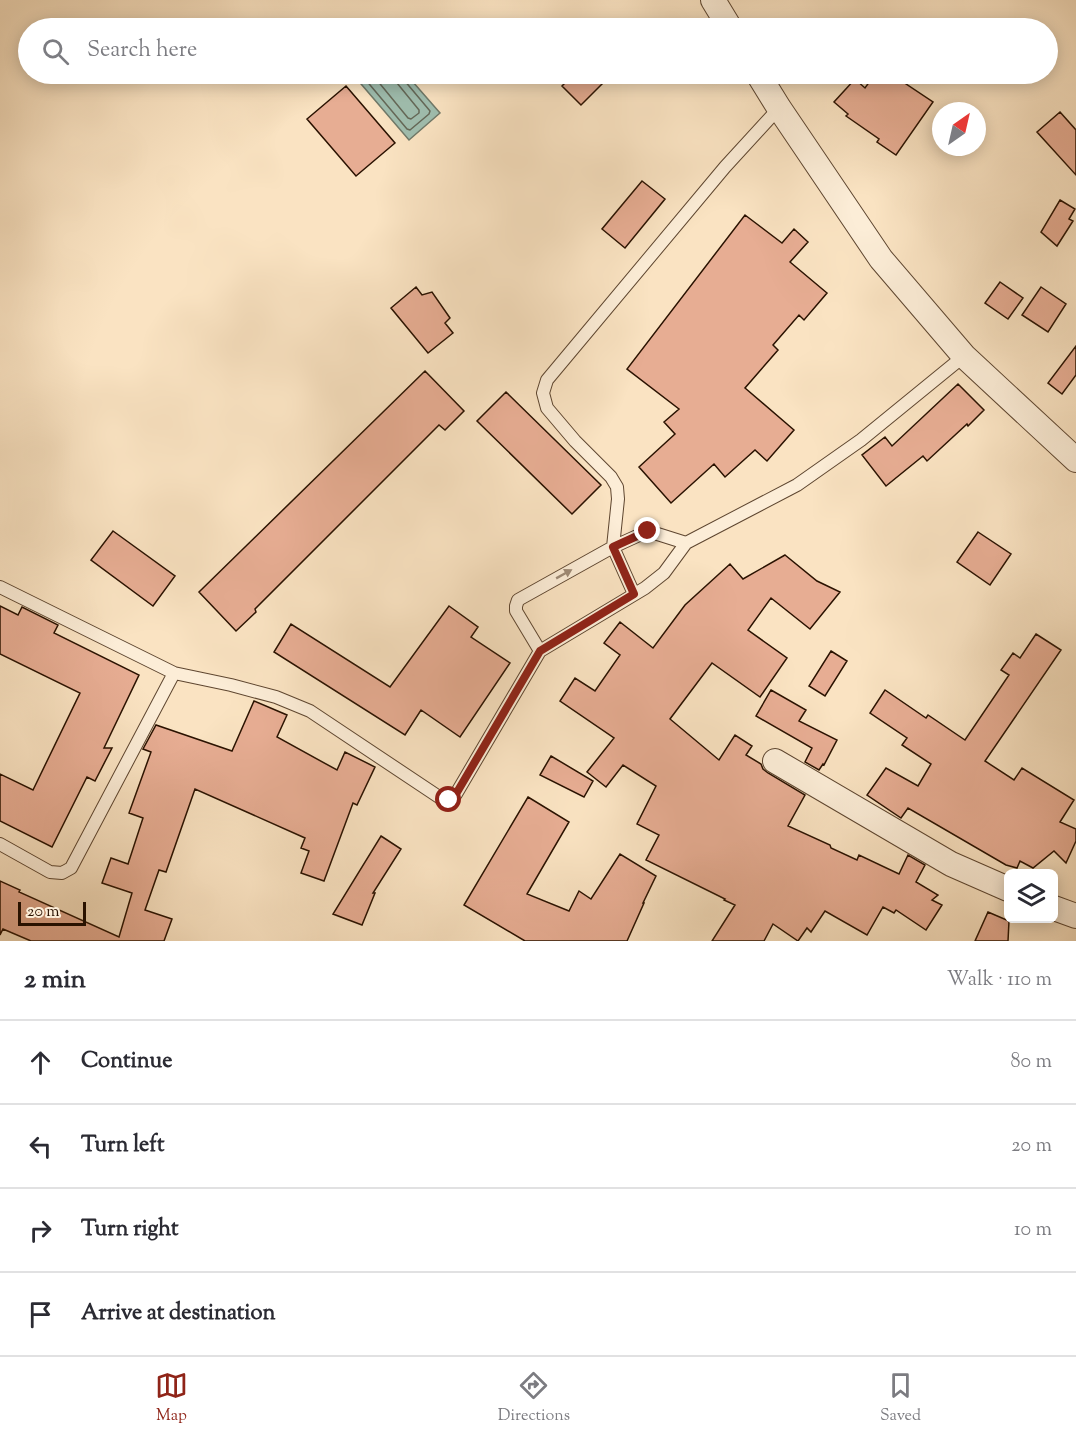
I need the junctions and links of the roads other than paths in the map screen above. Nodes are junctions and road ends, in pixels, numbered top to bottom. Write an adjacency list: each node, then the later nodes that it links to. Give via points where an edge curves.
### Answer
1 (713, 0): 2 (street)
2 (724, 18)
3 (764, 84): 4 (street)
4 (779, 108): 5 (street, via 881,259); 8 (lane, via 547,380 543,393 547,408 617,487)
5 (964, 356): 6 (street); 7 (lane, via 861,441 797,485)
6 (1076, 460)
7 (686, 543): 8 (lane, via 648,531); 10 (lane, via 664,573)
8 (613, 547): 10 (lane); 11 (lane, one-way to 8, via 516,611 518,600)
9 (0, 587): 12 (lane)
10 (634, 594): 11 (lane)
11 (540, 651): 12 (lane, via 449,800 310,711 276,697)
12 (174, 673): 14 (lane, via 70,868 62,873 50,872)
13 (775, 761): 15 (street, via 951,864)
14 (0, 844)
15 (1004, 887)
16 (1058, 910): 17 (street)
17 (1076, 916)

